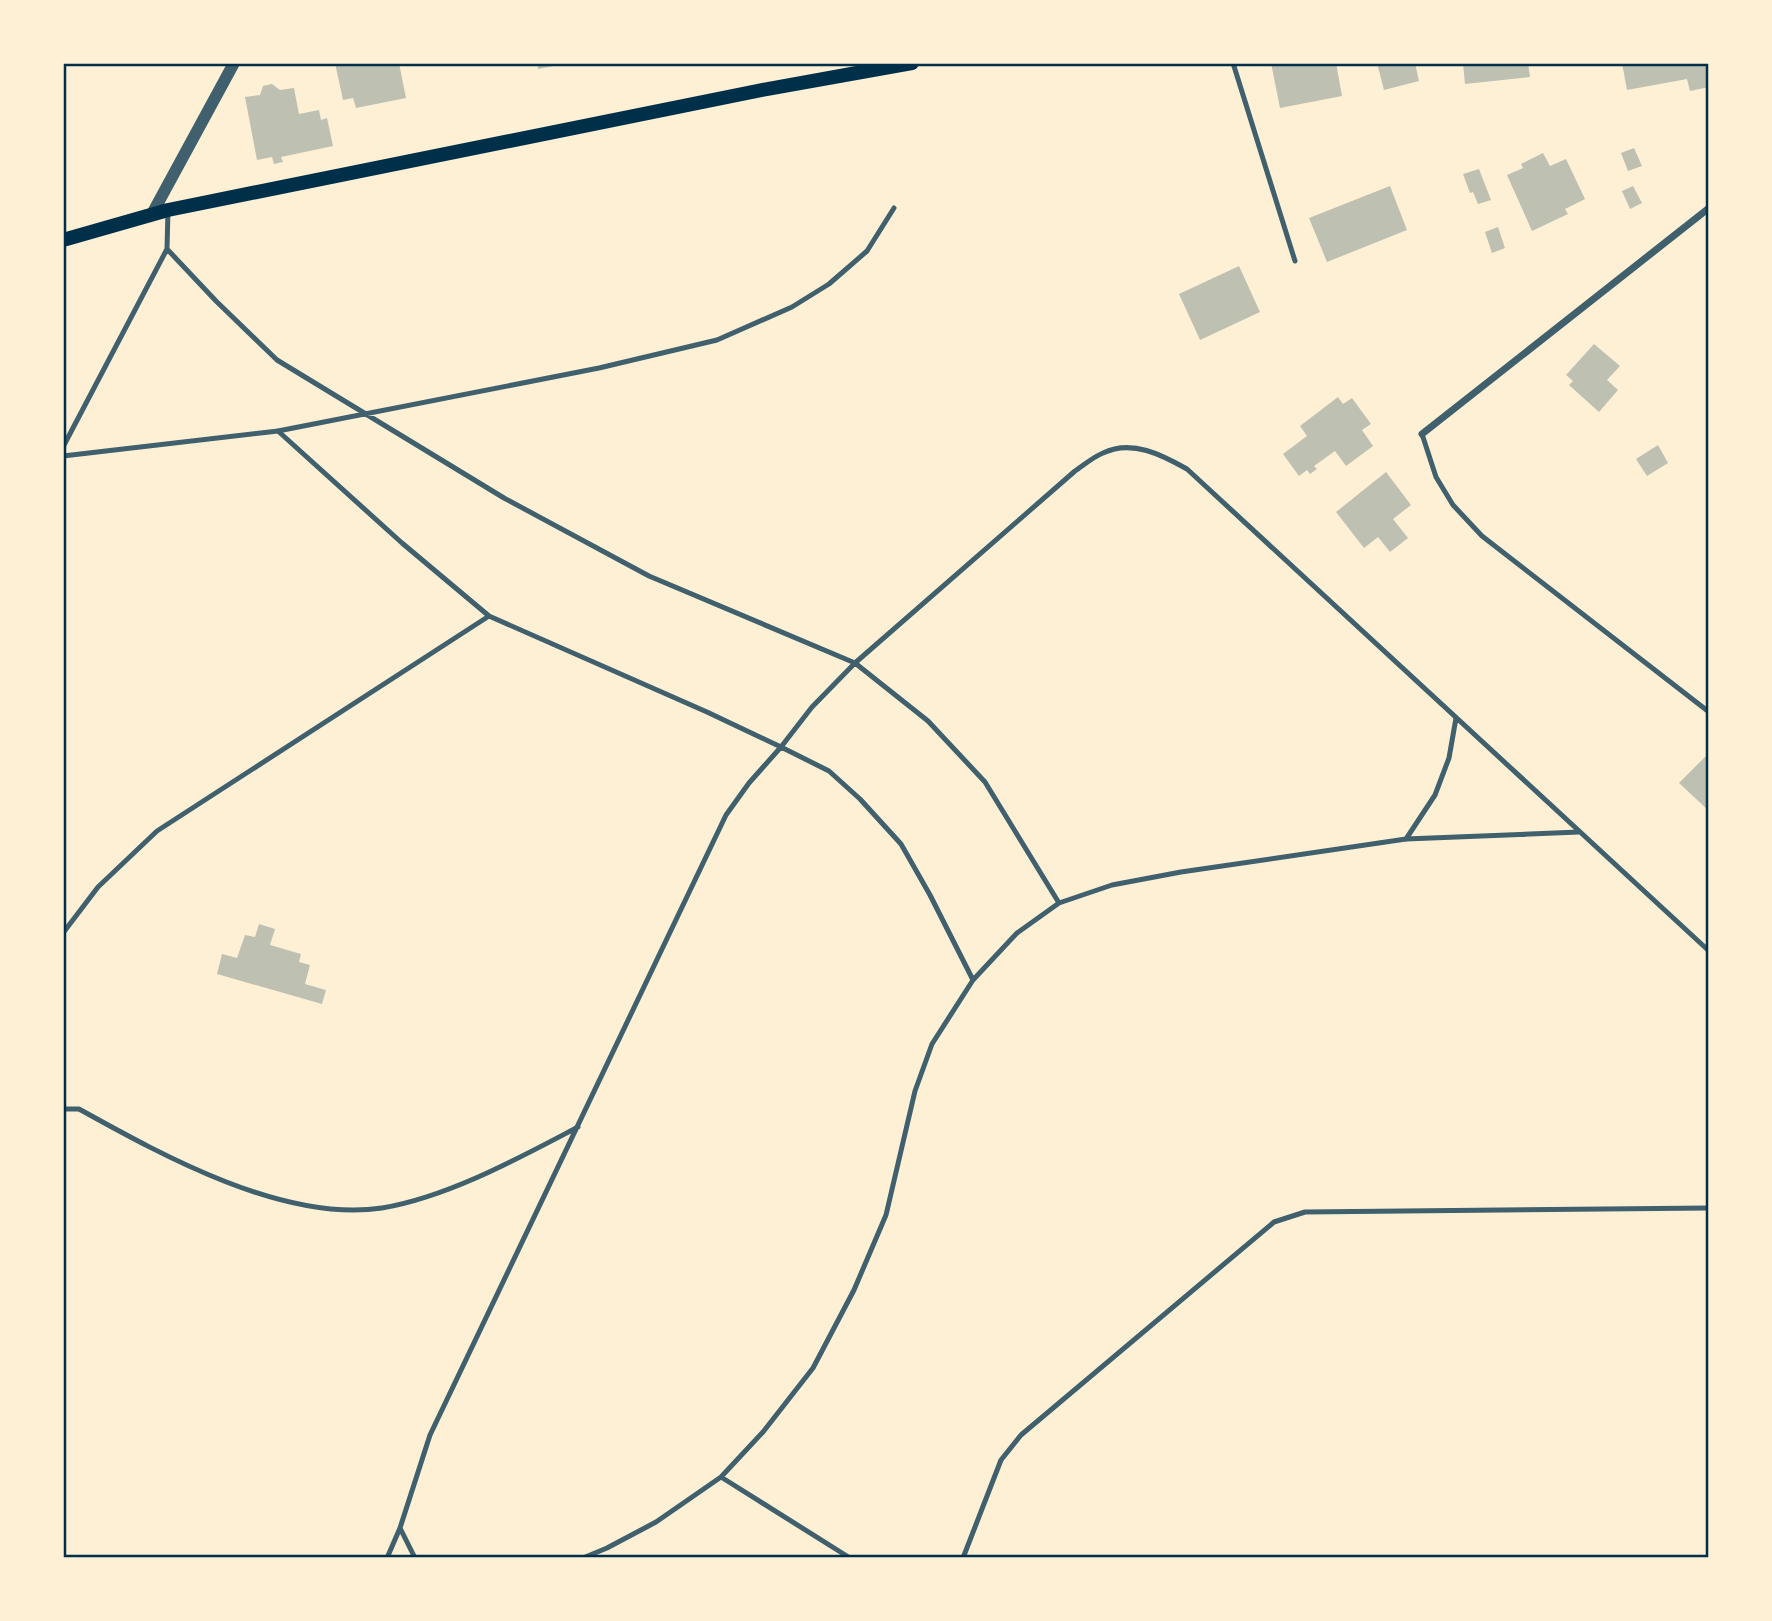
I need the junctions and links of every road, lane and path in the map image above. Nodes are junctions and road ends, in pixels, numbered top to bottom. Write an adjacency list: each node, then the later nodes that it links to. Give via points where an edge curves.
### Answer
1 (234, 63): 7 (street)
2 (912, 63): 6 (main road)
3 (1233, 63): 10 (lane)
4 (894, 208): 11 (lane, via 867,251 829,284 792,307 717,340)
5 (1709, 208): 13 (street)
6 (168, 210): 7 (main road); 9 (lane)
7 (152, 214): 8 (main road)
8 (63, 240)
9 (167, 249): 11 (lane, via 278,359); 14 (lane)
10 (1295, 261)
11 (368, 414): 12 (lane); 17 (lane, via 504,498 649,576)
12 (278, 431): 15 (lane); 16 (lane)
13 (1422, 434): 18 (lane, via 1436,477 1453,505 1482,536)
14 (63, 447)
15 (63, 456)
16 (489, 616): 20 (lane); 24 (lane, via 157,831 97,887)
17 (855, 663): 19 (lane, via 1075,471 1104,452 1127,447 1159,453 1187,469); 20 (lane); 23 (lane, via 928,721 985,782)
18 (1709, 712)
19 (1456, 718): 21 (lane); 22 (lane, via 1449,758 1435,795)
20 (781, 747): 26 (lane, via 829,771 901,844); 28 (lane, via 726,815)
21 (1579, 832): 22 (lane); 25 (lane)
22 (1406, 839): 23 (lane, via 1181,872 1112,885)
23 (1059, 903): 26 (lane, via 1017,933)
24 (63, 933)
25 (1709, 951)
26 (973, 980): 30 (lane, via 932,1044 886,1215 854,1290 813,1368)
27 (63, 1109): 28 (lane, via 79,1109 169,1158 219,1177 292,1204 327,1209 382,1208 445,1190)
28 (578, 1127): 31 (lane, via 430,1435)
29 (1709, 1208): 36 (lane, via 1305,1212 1273,1222 1021,1435 1001,1460)
30 (721, 1476): 34 (lane, via 656,1522); 35 (lane)
31 (400, 1528): 32 (lane); 33 (lane)
32 (387, 1558)
33 (415, 1558)
34 (583, 1558)
35 (850, 1558)
36 (964, 1558)

